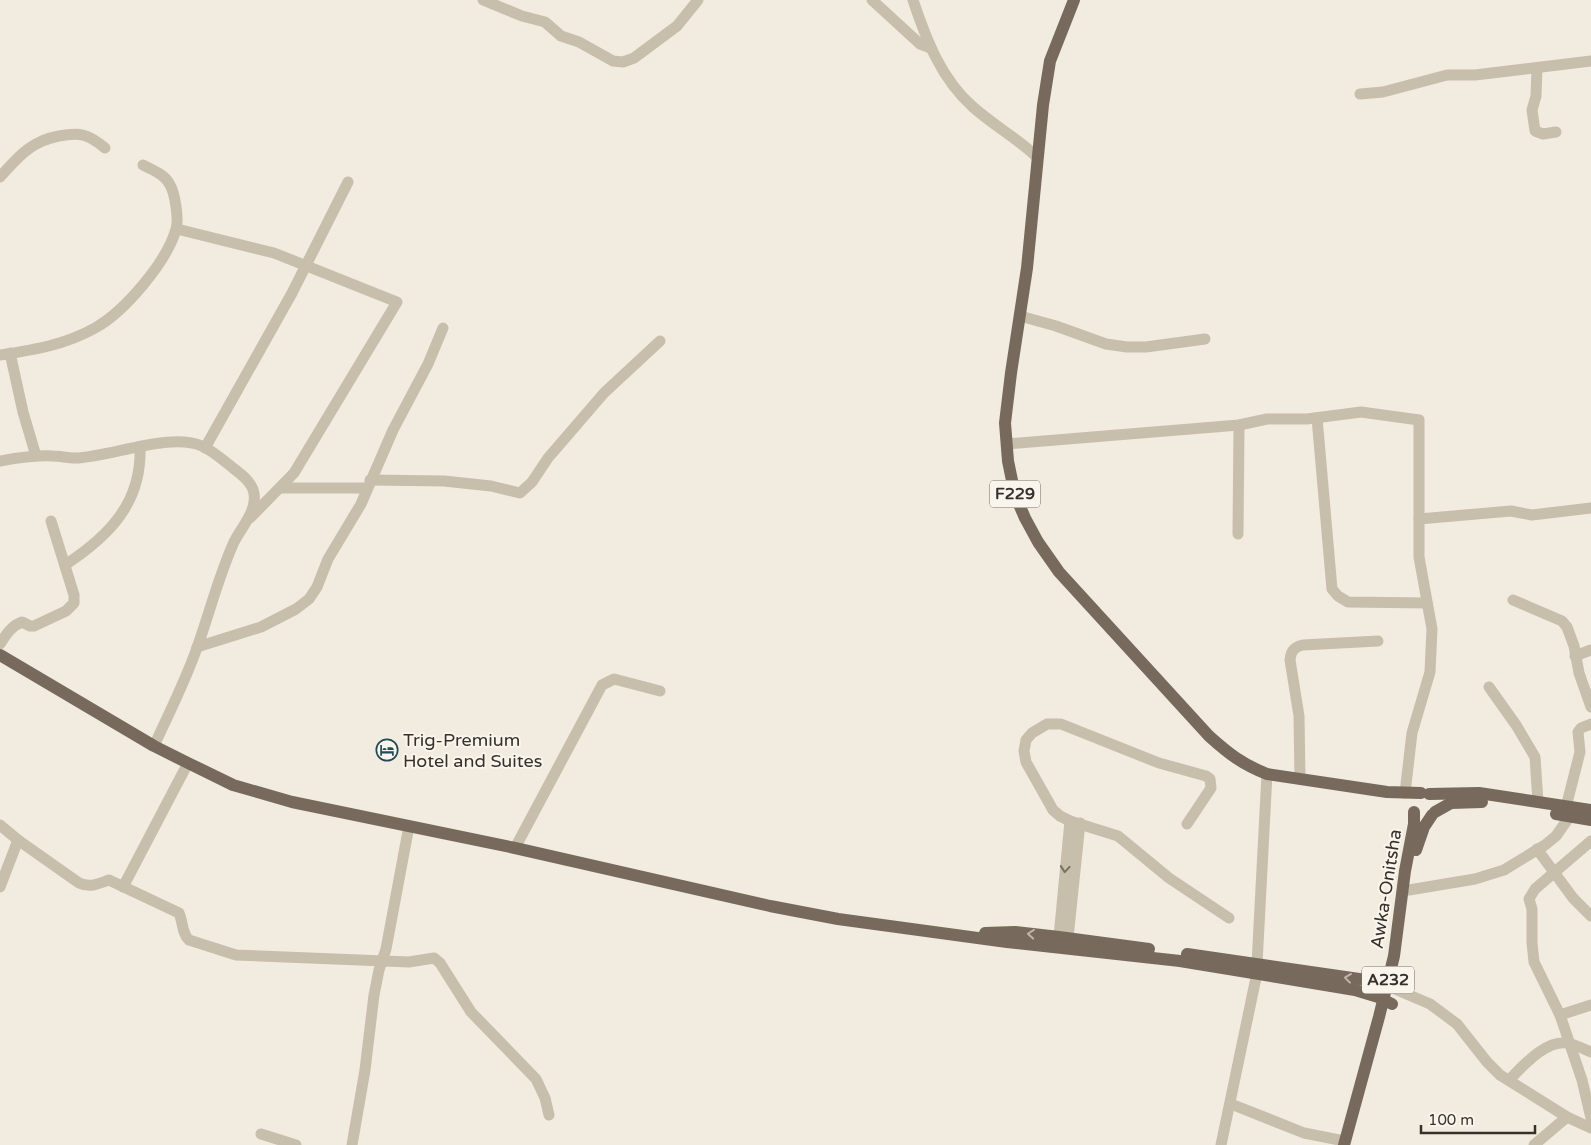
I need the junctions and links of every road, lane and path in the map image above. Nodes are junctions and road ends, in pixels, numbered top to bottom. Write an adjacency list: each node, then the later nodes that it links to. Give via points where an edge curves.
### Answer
1 (483, 0): 2 (street, via 545,22 561,36 613,61 624,62 677,26)
2 (698, 0)
3 (872, 0): 6 (street, via 920,44)
4 (913, 0): 6 (street)
5 (1074, 0): 12 (main road, F229, via 1050,61)
6 (932, 48): 12 (street, via 939,65 966,101)
7 (1591, 61): 8 (street)
8 (1537, 68): 9 (street, via 1447,75 1383,92); 10 (street, via 1532,110 1535,131 1543,134)
9 (1360, 94)
10 (1556, 132)
11 (105, 148): 14 (street, via 79,133 47,138 23,153)
12 (1037, 157): 18 (main road, F229)
13 (143, 165): 16 (street, via 163,176 170,184)
14 (0, 178)
15 (348, 182): 17 (street)
16 (177, 228): 17 (street, via 274,253); 22 (street, via 155,269 136,293 102,323 49,347)
17 (305, 265): 27 (street); 31 (street, via 397,302 298,468)
18 (1020, 316): 20 (street, via 1106,344 1127,347); 25 (main road, F229, via 1005,423)
19 (443, 328): 30 (street)
20 (1205, 339)
21 (660, 342): 30 (street, via 604,393 520,493 444,481)
22 (5, 354): 28 (street)
23 (1317, 418): 24 (street, via 1268,419); 33 (street, via 1361,412 1419,420); 39 (street, via 1332,589 1348,602)
24 (1240, 425): 25 (street); 36 (street)
25 (1007, 444): 52 (main road, F229, via 1016,494 1025,518 1060,572 1209,736 1233,757)
26 (140, 447): 27 (street, via 185,442); 28 (street, via 74,458); 37 (street, via 137,481 115,524 90,548)
27 (205, 448): 35 (street, via 253,488 254,501)
28 (36, 456): 29 (street)
29 (0, 461)
30 (369, 484): 31 (street); 42 (street, via 309,599 261,627)
31 (281, 488): 35 (street)
32 (1591, 508): 33 (street, via 1532,515 1511,511)
33 (1419, 519): 39 (street, via 1419,557)
34 (51, 521): 37 (street)
35 (246, 522): 42 (street, via 220,577)
36 (1238, 534)
37 (65, 565): 41 (street, via 74,595 71,607 34,626 17,623)
38 (1513, 600): 45 (street, via 1562,621 1567,627)
39 (1427, 603): 55 (street, via 1432,629 1430,672 1412,733)
40 (1378, 641): 53 (street, via 1303,645 1291,652 1299,716)
41 (0, 644)
42 (197, 647): 50 (street)
43 (1591, 650): 45 (street)
44 (0, 655): 50 (main road)
45 (1575, 656): 48 (street)
46 (1488, 687): 57 (street, via 1535,757)
47 (660, 691): 69 (street, via 614,679 602,685)
48 (1591, 707)
49 (1591, 724): 60 (street, via 1578,732 1580,752)
50 (154, 746): 51 (main road)
51 (188, 763): 66 (main road, via 233,785 292,802); 73 (street)
52 (1267, 774): 53 (main road, F229); 80 (street)
53 (1300, 779): 54 (main road, F229)
54 (1387, 792): 55 (main road, F229); 59 (main road, F229)
55 (1406, 793): 56 (main road, F229)
56 (1425, 794): 57 (main road, via 1479,793); 59 (main road, via 1414,798); 61 (main road, via 1433,796 1437,804)
57 (1538, 802): 60 (main road)
58 (1591, 810): 60 (main road)
59 (1413, 811): 61 (main road, via 1422,818); 81 (main road, Awka-Onitsha / A232)
60 (1568, 811): 61 (main road, via 1482,802 1451,803); 62 (main road); 70 (street, via 1556,836)
61 (1433, 814): 74 (main road, Awka-Onitsha / A232, via 1416,846)
62 (1591, 820)
63 (1075, 822): 64 (street, via 1053,810 1026,762 1026,740 1046,724 1061,724 1158,763 1206,776 1210,779 1211,788); 76 (street, via 1118,836 1169,878); 78 (street)
64 (1187, 824)
65 (0, 825): 67 (street)
66 (409, 826): 69 (main road); 79 (street)
67 (18, 840): 72 (street); 73 (street, via 79,883 94,886 109,880)
68 (1591, 840): 71 (street)
69 (515, 848): 77 (main road, via 770,906)
70 (1537, 850): 71 (street); 74 (street, via 1504,870 1475,879)
71 (1556, 873): 75 (street); 84 (street, via 1535,889 1529,899 1534,962)
72 (0, 887)
73 (123, 887): 79 (street, via 179,913 189,940 236,955)
74 (1409, 890): 81 (main road, Awka-Onitsha / A232)
75 (1591, 916)
76 (1228, 918)
77 (958, 935): 78 (main road, one-way to 77, via 992,932); 80 (main road)
78 (1063, 937): 80 (main road)
79 (383, 961): 89 (street, via 409,962 434,958 440,962 471,1012 536,1079); 96 (street, via 374,995)
80 (1257, 969): 81 (main road, one-way to 80); 82 (main road, via 1356,990); 88 (street)
81 (1393, 983): 82 (main road, Awka-Onitsha / A232); 87 (street, via 1430,1004 1456,1024 1487,1062)
82 (1388, 1002): 94 (main road, Awka-Onitsha / A232, via 1362,1103)
83 (1591, 1005): 84 (street)
84 (1560, 1015): 85 (street)
85 (1568, 1043): 86 (street); 87 (street, via 1546,1048); 91 (street, via 1582,1080)
86 (1591, 1052)
87 (1509, 1080): 90 (street)
88 (1231, 1104): 94 (street, via 1304,1133); 97 (street)
89 (549, 1115)
90 (1567, 1117): 92 (street); 98 (street)
91 (1591, 1118)
92 (1591, 1128)
93 (261, 1134): 95 (street)
94 (1347, 1144)
95 (296, 1145)
96 (352, 1145)
97 (1221, 1145)
98 (1534, 1145)

